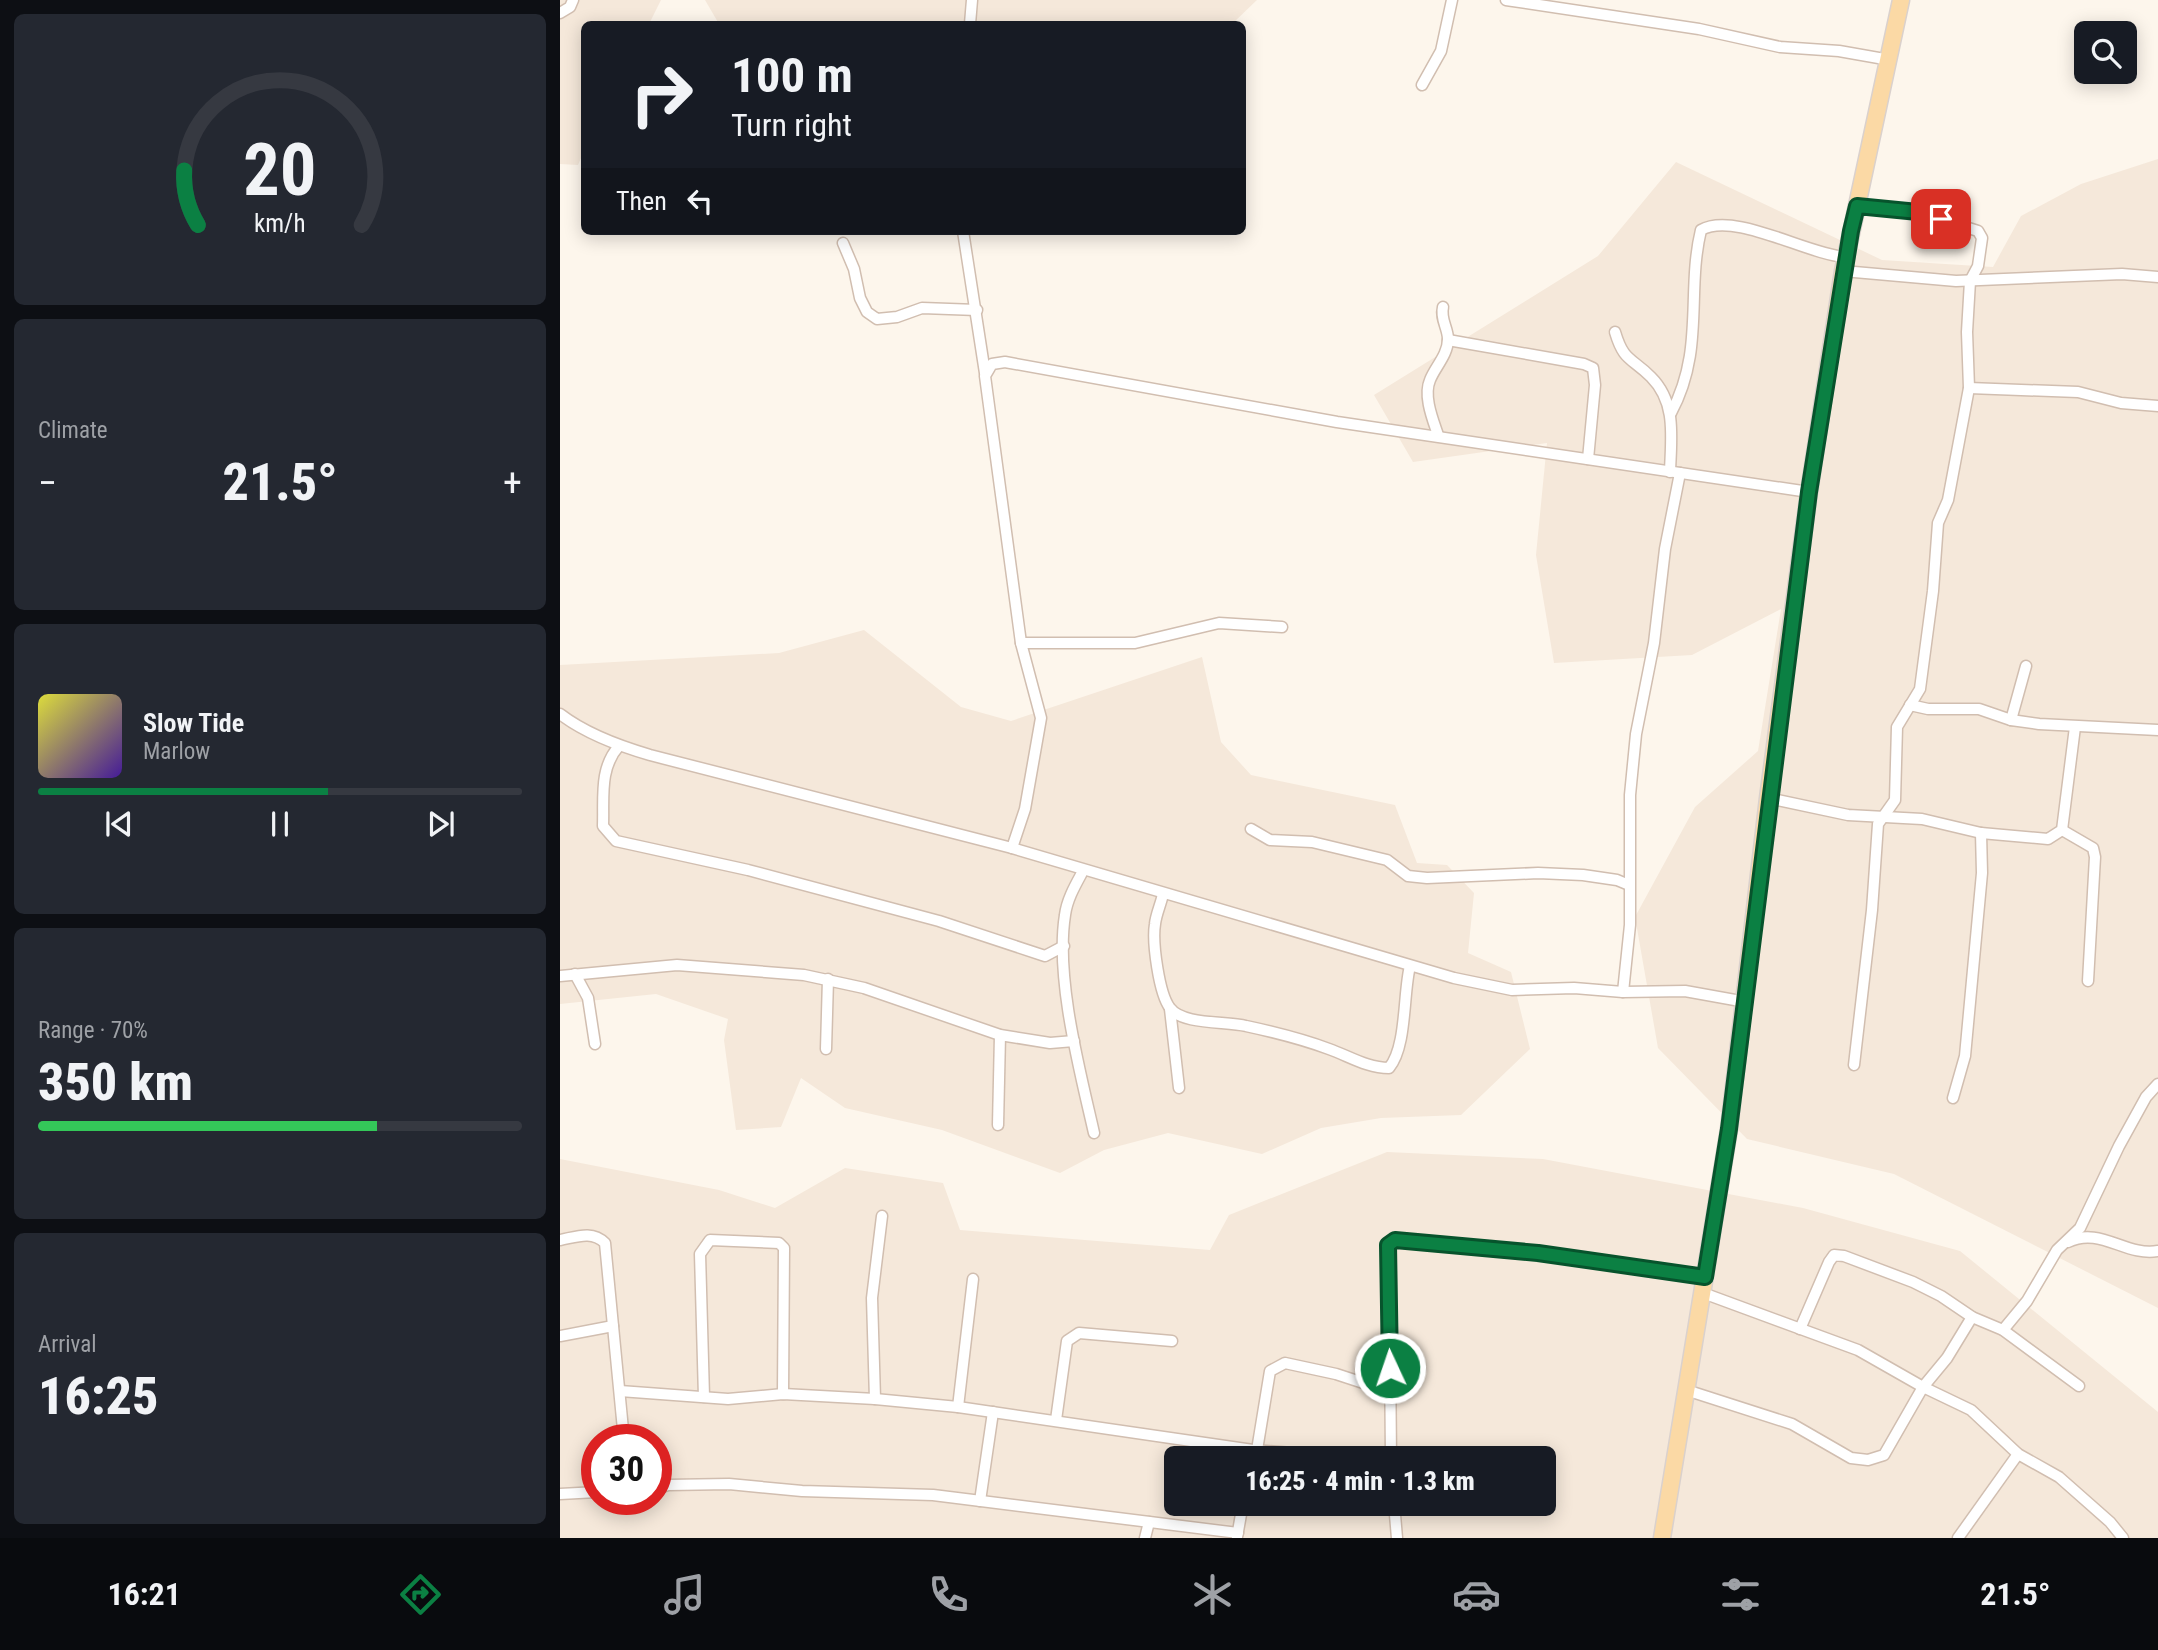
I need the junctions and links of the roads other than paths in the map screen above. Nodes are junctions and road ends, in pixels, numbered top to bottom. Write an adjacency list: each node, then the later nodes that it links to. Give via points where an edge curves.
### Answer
1 (573, 0): 6 (street)
2 (972, 0): 7 (street)
3 (1452, 0): 9 (street, via 1441,51)
4 (1506, 0): 8 (street, via 1699,29 1780,47)
5 (1902, 0): 8 (main road)
6 (560, 13)
7 (970, 21)
8 (1890, 60): 10 (main road)
9 (1422, 85)
10 (1857, 206): 13 (main road); 15 (street, via 1918,212 1978,231 1982,239 1978,266)
11 (964, 235): 17 (street)
12 (843, 243): 17 (street, via 860,298 877,319 922,308)
13 (1844, 264): 15 (street); 23 (street, via 1745,228 1712,224 1702,230 1695,270 1695,327 1685,383); 27 (main road)
14 (2158, 277): 15 (street, via 2122,274)
15 (1970, 281): 21 (street)
16 (1443, 307): 19 (street)
17 (976, 310): 20 (street)
18 (1615, 332): 23 (street, via 1622,354 1652,378)
19 (1448, 340): 24 (street, via 1429,382); 25 (street, via 1593,368)
20 (985, 373): 24 (street, via 992,364 1005,362 1337,422); 29 (street)
21 (1969, 388): 22 (street, via 2078,392 2121,403); 31 (street, via 1948,500 1937,523 1920,689)
22 (2158, 405)
23 (1671, 413): 26 (street)
24 (1438, 435): 25 (street)
25 (1588, 459): 26 (street)
26 (1675, 472): 27 (street); 44 (street, via 1652,660 1636,734)
27 (1809, 492): 37 (main road)
28 (1282, 627): 29 (street, via 1219,623 1135,643)
29 (1021, 643): 42 (street, via 1041,718 1026,809)
30 (2026, 666): 33 (street)
31 (1910, 705): 33 (street, via 1979,709); 38 (street, via 1897,727 1895,800)
32 (560, 714): 36 (street)
33 (2011, 720): 34 (street)
34 (2075, 727): 35 (street); 40 (street)
35 (2158, 730)
36 (619, 746): 42 (street); 46 (street, via 609,757 603,826 617,841 939,921 1045,956)
37 (1768, 798): 38 (street, via 1848,814); 53 (main road)
38 (1886, 816): 41 (street); 59 (street, via 1878,824)
39 (1251, 829): 44 (street, via 1270,840 1312,842 1387,860 1408,876 1572,875)
40 (2062, 830): 41 (street, via 2048,839); 51 (street, via 2092,848 2095,857)
41 (1982, 833): 62 (street, via 1965,1056)
42 (1012, 848): 43 (street)
43 (1083, 871): 45 (street); 46 (street, via 1065,914)
44 (1629, 885): 52 (street)
45 (1163, 894): 47 (street); 54 (street, via 1154,942)
46 (1064, 946): 56 (street)
47 (1410, 966): 52 (street, via 1512,990); 54 (street, via 1402,1029 1389,1068 1262,1029 1193,1020)
48 (575, 974): 49 (street); 50 (street, via 677,965); 57 (street, via 588,998)
49 (560, 976)
50 (828, 979): 55 (street); 58 (street)
51 (2088, 981)
52 (1623, 992): 53 (street, via 1685,991)
53 (1746, 1002): 70 (main road)
54 (1170, 1009): 61 (street)
55 (1000, 1035): 56 (street, via 1050,1043); 63 (street)
56 (1074, 1041): 64 (street)
57 (595, 1044)
58 (826, 1049)
59 (1854, 1065)
60 (2158, 1084): 67 (street, via 2119,1146 2080,1228)
61 (1179, 1088)
62 (1953, 1098)
63 (998, 1125)
64 (1094, 1133)
65 (882, 1216): 84 (street, via 872,1298)
66 (560, 1240): 72 (street, via 589,1234 605,1243)
67 (2057, 1250): 68 (street, via 2070,1240 2100,1237 2137,1250); 74 (street, via 2027,1301)
68 (2158, 1251)
69 (972, 1279): 85 (street)
70 (1704, 1285): 73 (street); 79 (main road); 81 (street, via 1538,1253 1395,1240 1388,1245)
71 (1972, 1317): 73 (street, via 1913,1282 1834,1255); 74 (street); 78 (street)
72 (613, 1326): 75 (street); 80 (street)
73 (1800, 1329): 78 (street, via 1858,1350)
74 (2003, 1330): 77 (street)
75 (560, 1336)
76 (1172, 1341): 87 (street, via 1071,1337)
77 (2079, 1386)
78 (1923, 1387): 79 (street, via 1884,1455 1868,1460 1851,1458 1792,1424); 92 (street, via 1959,1402)
79 (1686, 1390): 103 (main road)
80 (620, 1391): 83 (street); 88 (street)
81 (1391, 1392): 90 (street, via 1336,1374 1277,1365 1270,1371); 91 (street)
82 (783, 1394): 83 (street); 83 (street, via 784,1248 779,1243 726,1239 710,1240 700,1254); 84 (street)
83 (704, 1397)
84 (875, 1398): 85 (street)
85 (958, 1407): 86 (street)
86 (993, 1412): 87 (street); 96 (street)
87 (1056, 1420): 89 (street)
88 (623, 1424)
89 (1217, 1446)
90 (1255, 1446)
91 (1391, 1446)
92 (2018, 1454): 104 (street); 105 (street, via 2059,1477)
93 (672, 1485): 96 (street, via 933,1494)
94 (581, 1493): 95 (street)
95 (560, 1494)
96 (980, 1501): 99 (street)
97 (1241, 1516): 100 (street)
98 (1395, 1516): 102 (street)
99 (1149, 1522): 100 (street); 101 (street)
100 (1237, 1536)
101 (1145, 1538)
102 (1397, 1538)
103 (1662, 1538)
104 (1958, 1538)
105 (2123, 1538)

